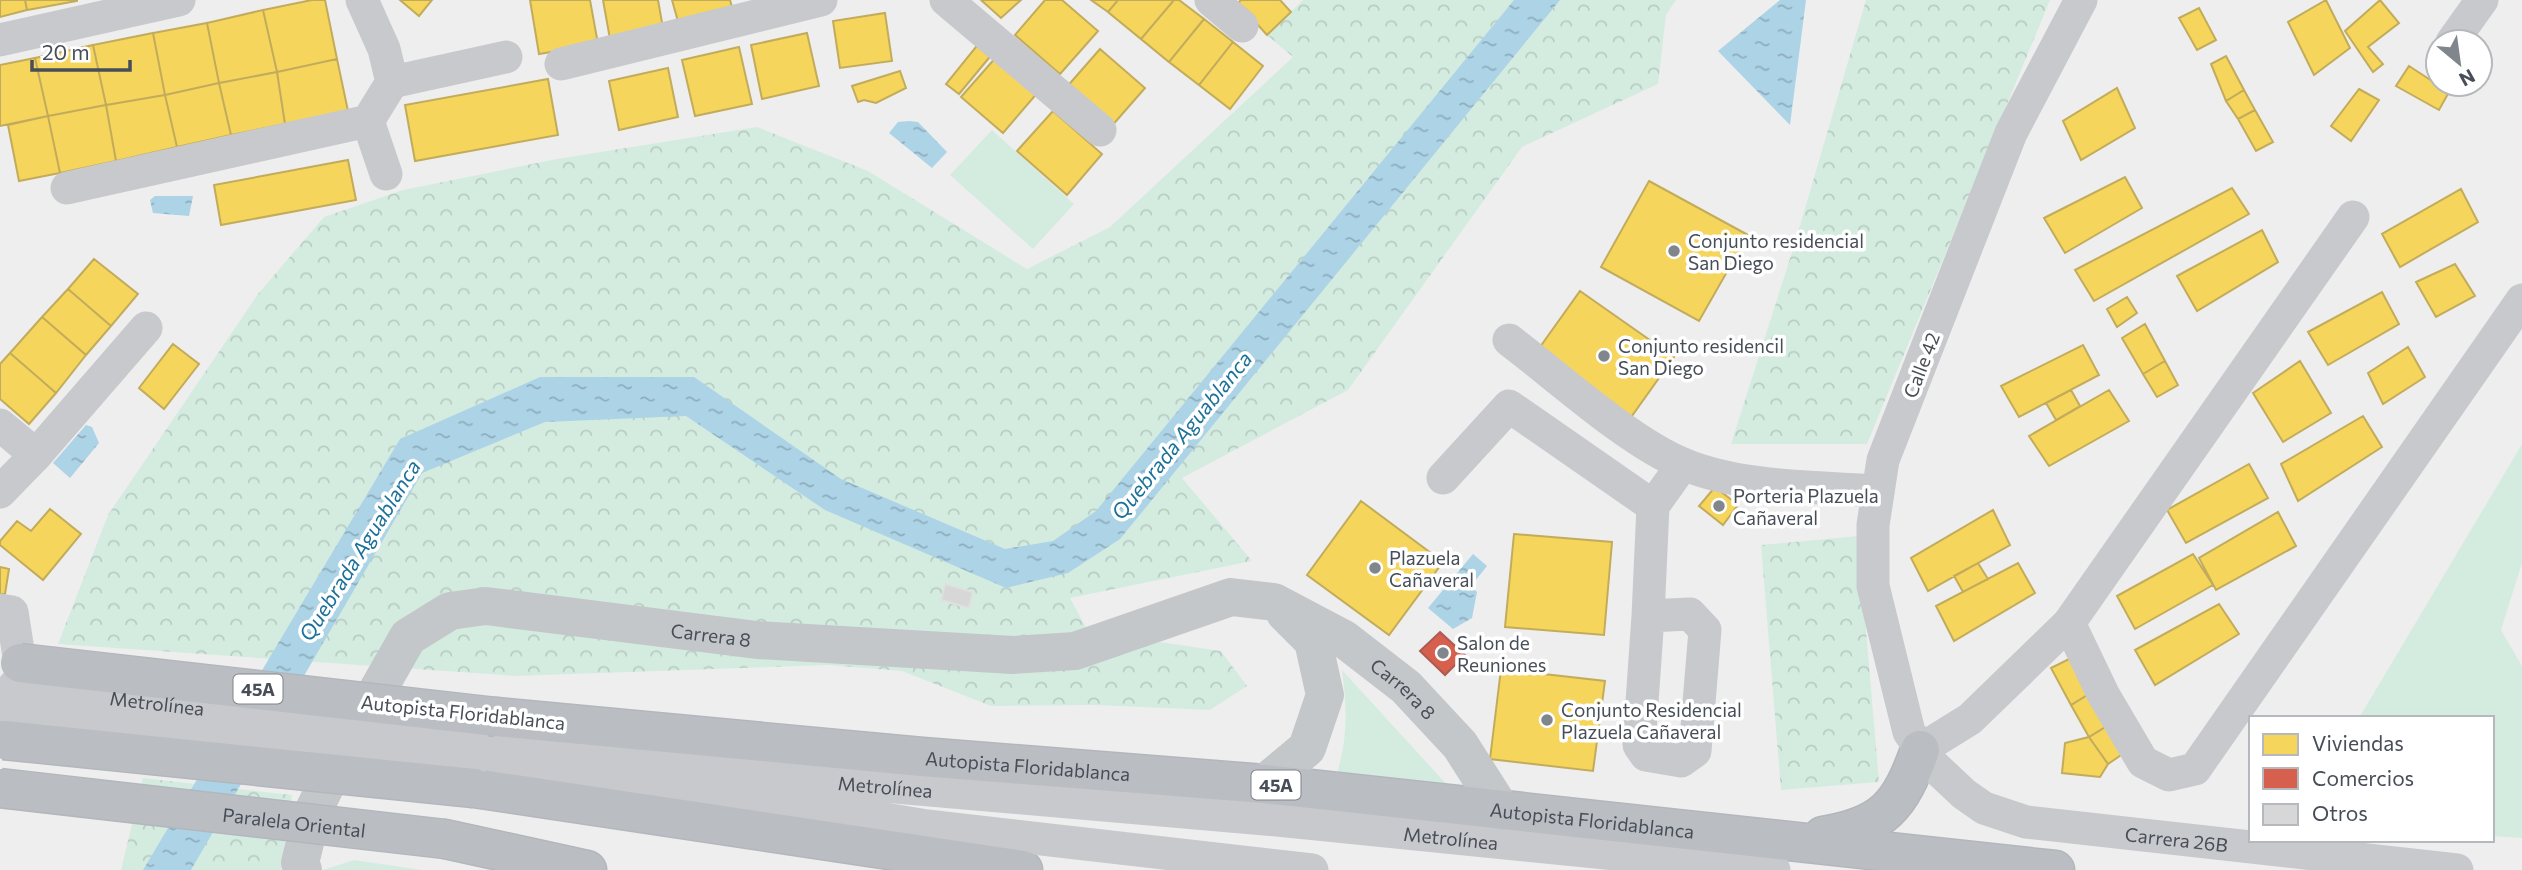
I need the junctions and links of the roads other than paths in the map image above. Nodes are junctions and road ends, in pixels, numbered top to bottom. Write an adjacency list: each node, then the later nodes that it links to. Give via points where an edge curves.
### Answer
1 (179, 0): 10 (street)
2 (362, 0): 13 (street, via 384,49)
3 (821, 0): 12 (street)
4 (946, 0): 15 (street)
5 (1211, 0): 8 (street)
6 (2081, 0): 26 (street, Calle 42, via 2011,133 1884,460)
7 (2482, 0): 9 (street)
8 (1242, 26)
9 (2462, 28)
10 (0, 40)
11 (506, 57): 13 (street)
12 (561, 64)
13 (392, 82): 14 (street)
14 (368, 121): 16 (street); 17 (street)
15 (1100, 130)
16 (386, 174)
17 (68, 188)
18 (2353, 217): 32 (street)
19 (2522, 300): 32 (street, via 2195,769 2169,775 2143,762)
20 (146, 328): 23 (street)
21 (1509, 340): 24 (street, via 1632,434)
22 (0, 425): 23 (street)
23 (36, 455): 27 (street)
24 (1683, 464): 26 (street, via 1757,483); 28 (street)
25 (1443, 478): 28 (street, via 1509,406)
26 (1878, 491): 34 (street, Calle 42, via 1873,586 1900,707)
27 (0, 492)
28 (1653, 506): 31 (street)
29 (1274, 602): 36 (main road, via 1313,641 1325,695 1307,748); 38 (main road, Carrera 8, via 1344,639 1406,687 1460,745); 41 (main road, Carrera 8, via 1231,597 1075,651 1013,655 757,640 486,606 450,611 408,637 338,760 312,814 300,863)
30 (0, 610): 33 (street, via 12,612)
31 (1648, 616)
32 (2069, 623): 34 (street, via 1970,719)
33 (5, 700): 35 (highway, Autopista Floridablanca / 45A, bridge); 35 (highway, Autopista Floridablanca / 45A, bridge)
34 (1920, 750): 39 (street, Carrera 26B, via 1964,794 2015,820 2230,846); 40 (highway, via 1902,795 1884,815)
35 (478, 753): 36 (highway, Autopista Floridablanca / 45A, via 922,757); 40 (street, Metrolínea, via 1277,820); 43 (highway, Autopista Floridablanca / 45A); 44 (street, Metrolínea, via 927,826)
36 (1264, 784): 38 (highway, Autopista Floridablanca / 45A)
37 (0, 788): 42 (highway, Paralela Oriental, bridge, via 445,839)
38 (1502, 811): 40 (highway, Autopista Floridablanca / 45A)
39 (2306, 846): 46 (street, Carrera 26B)
40 (1780, 855): 45 (highway, Autopista Floridablanca / 45A)
41 (303, 870)
42 (587, 870)
43 (1023, 870)
44 (1312, 870)
45 (2054, 870)
46 (2457, 870)

